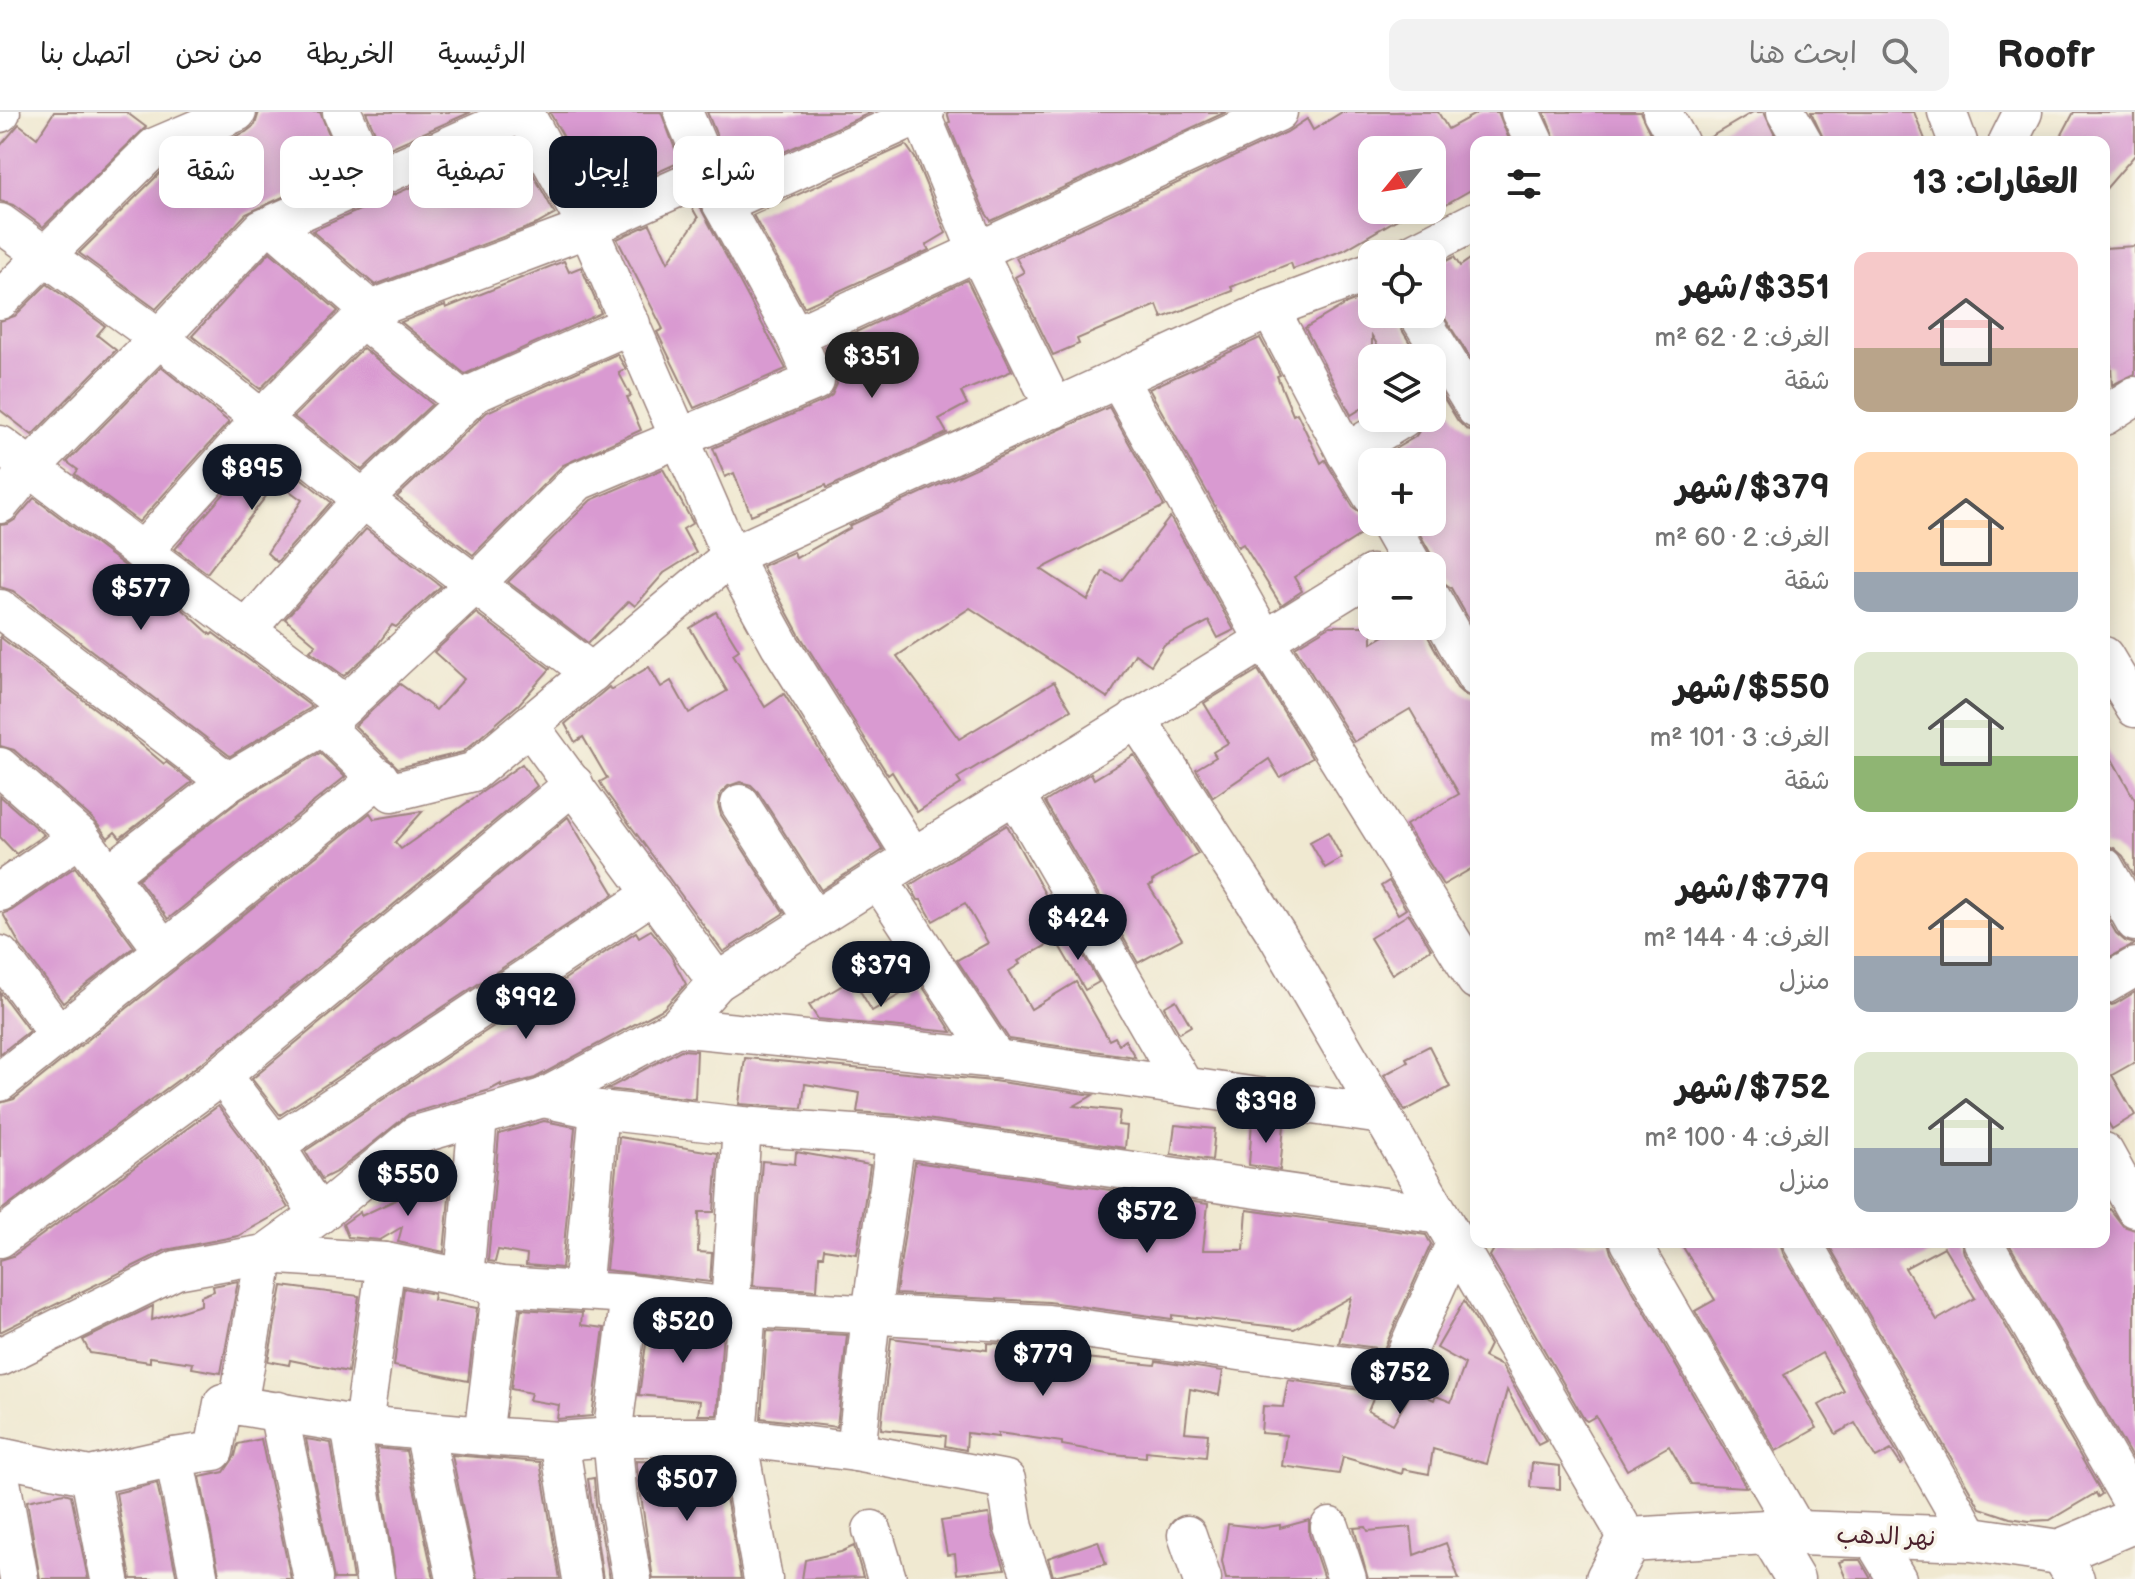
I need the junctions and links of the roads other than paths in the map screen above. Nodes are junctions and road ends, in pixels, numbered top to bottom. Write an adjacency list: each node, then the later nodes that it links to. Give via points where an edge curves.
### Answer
1 (237, 112): 28 (street, via 155,147)
2 (342, 112): 11 (street)
3 (524, 112): 18 (street); 25 (street)
4 (683, 112): 12 (street)
5 (1278, 112): 27 (street)
6 (1520, 112): 13 (street)
7 (1786, 112): 14 (street)
8 (1947, 112): 15 (street)
9 (2023, 112): 16 (street)
10 (922, 113): 17 (street); 27 (street)
11 (353, 136)
12 (693, 136)
13 (1531, 136)
14 (1800, 136)
15 (1956, 136)
16 (2011, 136)
17 (784, 164)
18 (393, 171)
19 (673, 202): 25 (street)
20 (310, 208): 24 (street)
21 (725, 208): 35 (street)
22 (0, 223): 28 (street)
23 (1470, 224): 26 (street)
24 (272, 225): 32 (street); 36 (street, via 262,229)
25 (588, 228): 32 (street); 33 (street)
26 (1439, 240)
27 (977, 250): 35 (street); 41 (street)
28 (44, 256): 30 (street); 36 (street)
29 (1358, 276): 31 (street)
30 (0, 300)
31 (1270, 309): 37 (street); 47 (street)
32 (366, 314): 40 (street); 43 (street)
33 (631, 324): 40 (street); 45 (street)
34 (1424, 328): 39 (street)
35 (795, 336): 45 (street, via 815,381)
36 (159, 338): 43 (street); 48 (street)
37 (1118, 379): 41 (street); 59 (street)
38 (2135, 396): 42 (street)
39 (1456, 397)
40 (465, 402): 50 (street)
41 (1055, 409): 53 (street)
42 (2110, 412)
43 (262, 418): 50 (street); 52 (street)
44 (1380, 432): 47 (street)
45 (679, 437): 53 (street); 55 (street, via 578,481)
46 (0, 445): 48 (street)
47 (1346, 453): 49 (street)
48 (30, 468): 51 (street); 52 (street)
49 (1358, 473)
50 (363, 499): 55 (street); 58 (street)
51 (0, 504)
52 (142, 552): 58 (street)
53 (731, 556): 62 (street); 74 (street, via 780,645)
54 (1358, 582): 59 (street)
55 (475, 584): 62 (street); 64 (street)
56 (0, 609): 69 (street)
57 (1446, 624): 60 (street)
58 (246, 630): 64 (street)
59 (1264, 639): 65 (street); 85 (street)
60 (1470, 666)
61 (2110, 666): 63 (street)
62 (592, 673): 66 (street)
63 (2135, 708)
64 (334, 716): 68 (street); 69 (street)
65 (1136, 718): 71 (street); 96 (street, via 1277,935)
66 (529, 725): 68 (street, via 473,772 392,792); 70 (street)
67 (0, 767): 73 (street)
68 (379, 778): 82 (street)
69 (228, 782): 75 (street)
70 (574, 784): 79 (street); 91 (street)
71 (1015, 794): 74 (street); 93 (street)
72 (740, 804): 80 (street)
73 (80, 837): 75 (street); 78 (street)
74 (913, 857): 77 (street)
75 (108, 875): 82 (street)
76 (2110, 878): 81 (street)
77 (878, 879): 80 (street); 90 (street)
78 (0, 892)
79 (653, 894): 86 (street); 100 (street)
80 (814, 920): 86 (street)
81 (2135, 922)
82 (164, 951): 89 (street)
83 (0, 955): 89 (street)
84 (2135, 967): 87 (street)
85 (1470, 970)
86 (717, 982): 88 (street)
87 (2110, 982)
88 (677, 1027): 90 (street); 94 (street)
89 (59, 1035): 92 (street)
90 (996, 1059): 93 (street)
91 (222, 1075): 100 (street); 105 (street)
92 (0, 1082)
93 (1184, 1086): 96 (street)
94 (543, 1098): 95 (street); 97 (street)
95 (599, 1110): 98 (street); 113 (street)
96 (1382, 1115): 104 (street)
97 (478, 1117): 103 (street, via 416,1135); 111 (street)
98 (742, 1126): 99 (street); 115 (street)
99 (896, 1137): 104 (street); 116 (street)
100 (275, 1145): 103 (street)
101 (2110, 1163): 102 (street)
102 (2135, 1208)
103 (319, 1215): 109 (street)
104 (1448, 1228): 116 (street, via 1397,1373 1048,1324); 139 (street)
105 (0, 1238)
106 (1633, 1248): 135 (street)
107 (1805, 1248): 138 (street)
108 (1986, 1248): 131 (street)
109 (265, 1254): 110 (street); 117 (street, via 176,1270); 118 (street)
110 (386, 1262): 111 (street); 120 (street)
111 (464, 1278): 112 (street)
112 (502, 1286): 113 (street); 122 (street)
113 (582, 1291): 114 (street)
114 (630, 1294): 115 (street); 123 (street)
115 (738, 1307): 116 (street); 124 (street)
116 (871, 1315): 126 (street)
117 (0, 1357)
118 (238, 1405): 119 (street); 128 (street, via 223,1403 214,1451)
119 (278, 1411): 120 (street); 144 (street)
120 (357, 1425): 121 (street); 145 (street)
121 (424, 1431): 122 (street); 146 (street)
122 (483, 1436): 125 (street)
123 (612, 1437): 124 (street); 125 (street); 148 (street)
124 (737, 1437): 126 (street); 149 (street)
125 (559, 1441): 147 (street)
126 (856, 1452): 151 (street, via 1006,1480 1014,1528)
127 (0, 1457): 130 (street)
128 (174, 1457): 130 (street); 143 (street)
129 (0, 1476): 141 (street)
130 (90, 1476): 142 (street)
131 (2135, 1507)
132 (2135, 1520): 140 (main road, نهر الدهب)
133 (1330, 1527): 153 (street)
134 (872, 1530): 150 (street)
135 (1783, 1533): 137 (main road, نهر الدهب); 139 (main road, نهر الدهب); 155 (street)
136 (1187, 1535): 152 (street)
137 (1871, 1536): 138 (main road, نهر الدهب); 156 (street)
138 (1972, 1539): 140 (main road, نهر الدهب)
139 (1629, 1540): 154 (main road)
140 (2067, 1566)
141 (19, 1579)
142 (110, 1579)
143 (199, 1579)
144 (313, 1579)
145 (375, 1579)
146 (456, 1579)
147 (582, 1579)
148 (632, 1579)
149 (763, 1579)
150 (887, 1579)
151 (1032, 1579)
152 (1202, 1579)
153 (1347, 1579)
154 (1608, 1579)
155 (1795, 1579)
156 (1897, 1579)

